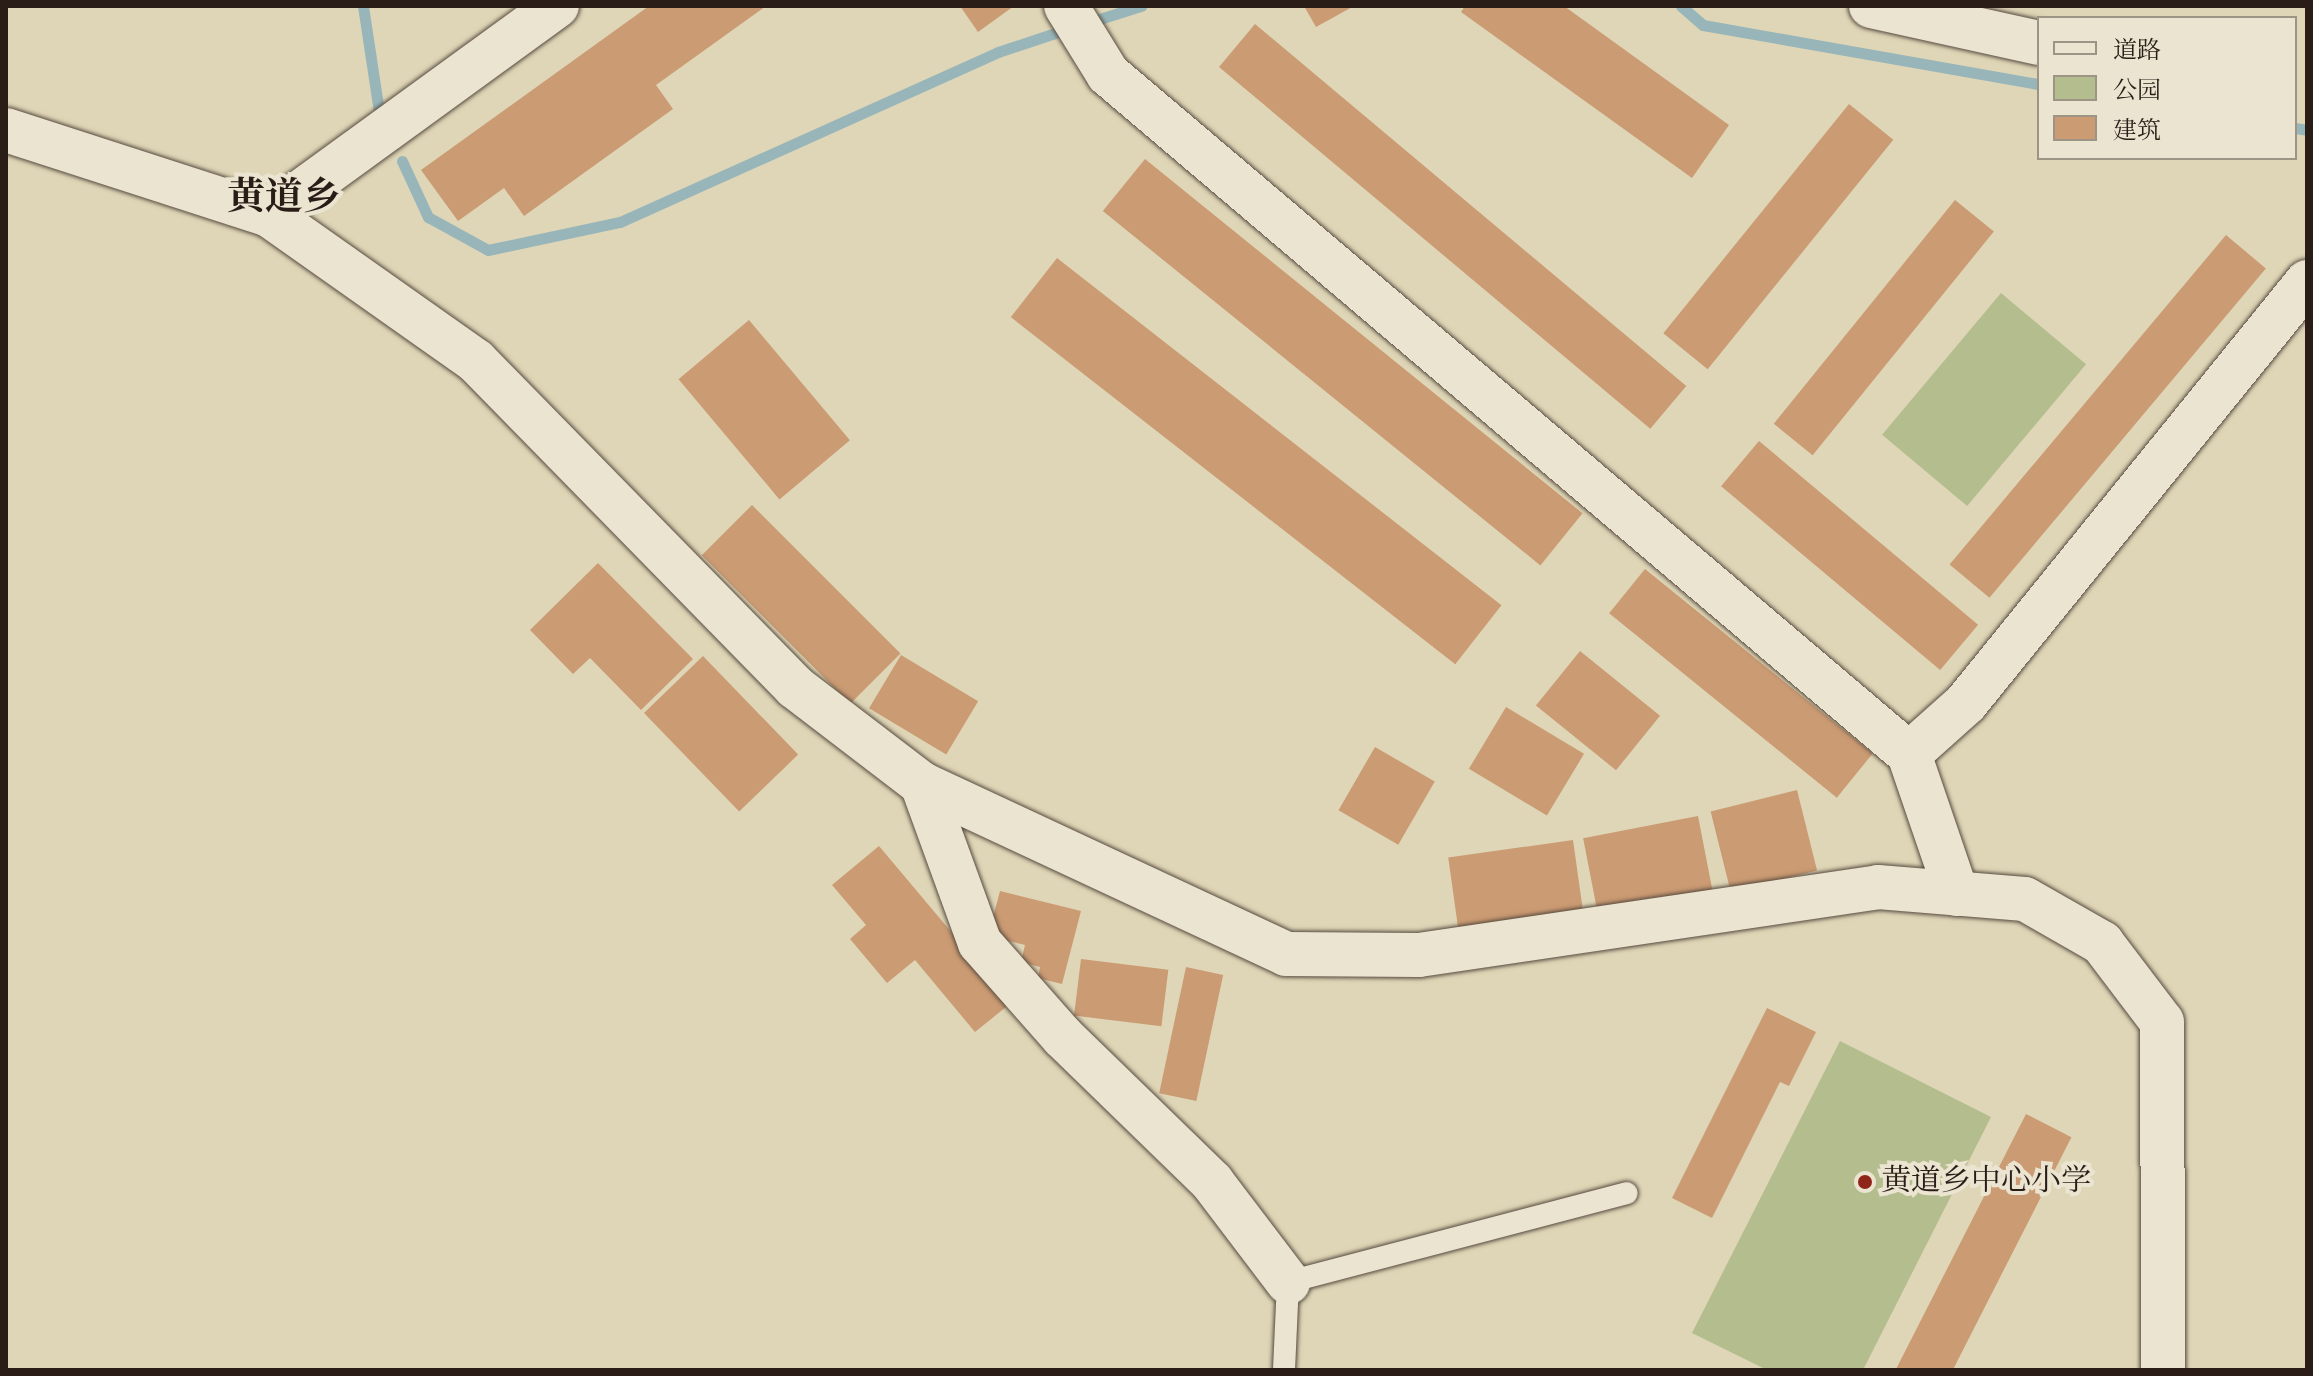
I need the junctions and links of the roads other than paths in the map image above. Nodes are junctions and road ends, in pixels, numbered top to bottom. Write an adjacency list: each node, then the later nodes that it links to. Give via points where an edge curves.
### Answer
1 (557, 6): 6 (street)
2 (1066, 6): 8 (street, via 1108,74)
3 (1871, 6): 4 (street)
4 (2037, 43)
5 (6, 130): 6 (street)
6 (269, 215): 9 (street, via 476,361 795,687)
7 (2307, 282): 8 (street, via 1966,703)
8 (1909, 754): 10 (street)
9 (922, 784): 10 (street, via 1286,954 1419,955 1878,887); 12 (street, via 980,943 1063,1037 1212,1182)
10 (1957, 894): 14 (street, via 2025,899 2102,943 2162,1022)
11 (1627, 1193): 12 (lane)
12 (1288, 1282): 13 (lane)
13 (1284, 1370)
14 (2163, 1370)

